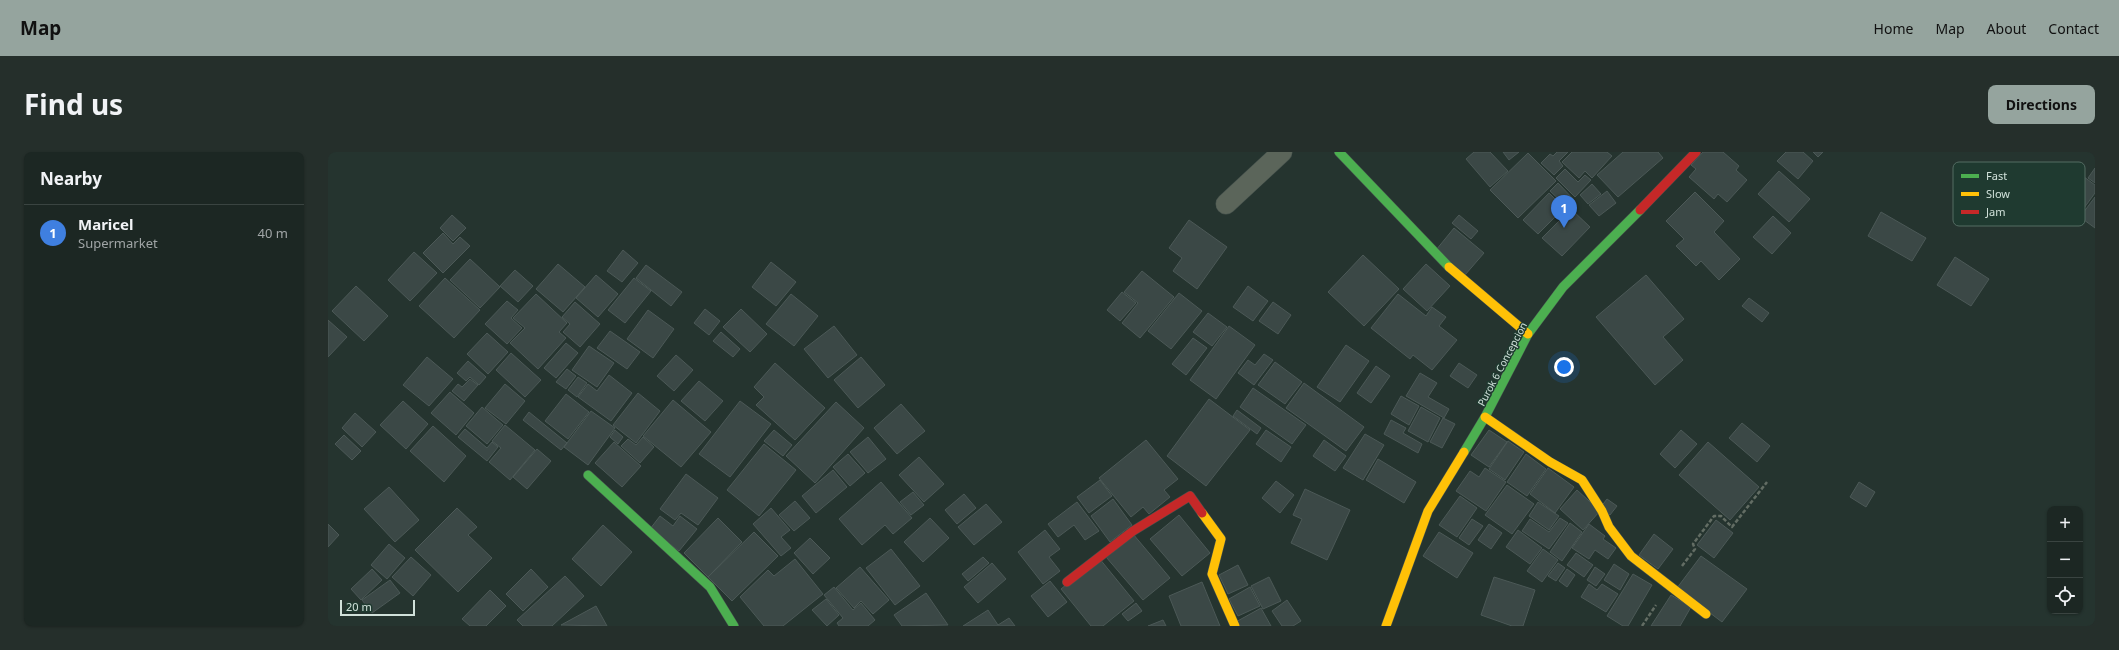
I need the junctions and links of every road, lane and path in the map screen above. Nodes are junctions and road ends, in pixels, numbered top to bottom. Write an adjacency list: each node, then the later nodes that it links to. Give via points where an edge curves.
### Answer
1 (1282, 152): 4 (street)
2 (1339, 152): 5 (street, via 1446,264)
3 (1696, 152): 5 (street, Purok 6 Concepcion, via 1562,287)
4 (1226, 204)
5 (1528, 334): 6 (street, Purok 6 Concepcion)
6 (1485, 417): 10 (street, via 1550,462 1582,480 1609,527 1631,556); 14 (street, Purok 6 Concepcion, via 1428,511)
7 (588, 475): 12 (street, via 710,586)
8 (1767, 482): 10 (path, via 1732,527 1721,516 1714,516)
9 (1067, 582): 13 (street, via 1133,531 1190,496 1221,539 1212,574)
10 (1668, 585): 11 (street); 15 (path)
11 (1706, 614)
12 (734, 626)
13 (1234, 626)
14 (1386, 626)
15 (1642, 626)

